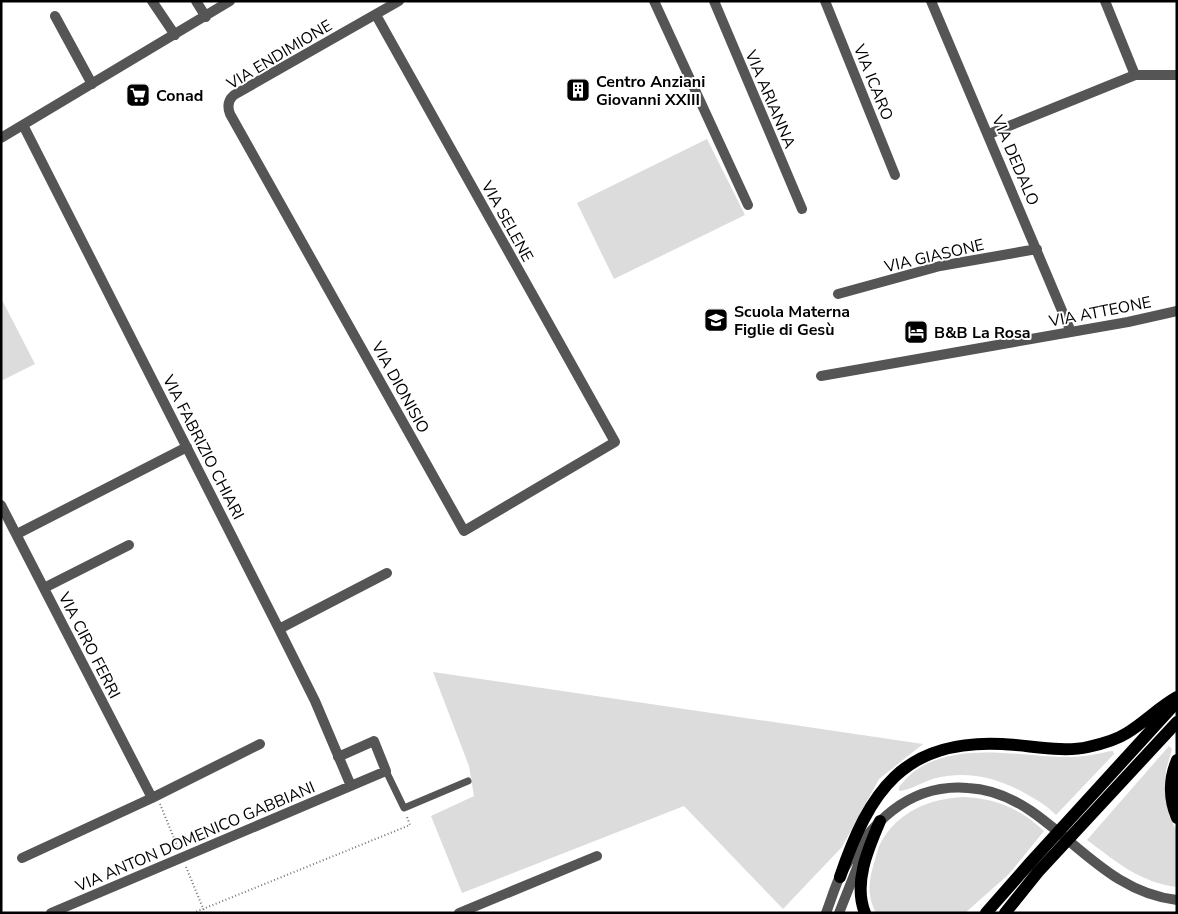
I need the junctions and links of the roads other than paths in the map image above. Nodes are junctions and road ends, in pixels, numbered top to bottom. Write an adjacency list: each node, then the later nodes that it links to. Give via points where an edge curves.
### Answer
1 (152, 1): 13 (street)
2 (196, 1): 12 (street)
3 (230, 1): 12 (street)
4 (399, 1): 10 (street, VIA ENDIMIONE)
5 (654, 1): 22 (street)
6 (714, 1): 23 (street, VIA ARIANNA)
7 (825, 1): 21 (street, VIA ICARO)
8 (931, 1): 19 (street, VIA DEDALO)
9 (1105, 1): 14 (street)
10 (376, 15): 17 (street, VIA ENDIMIONE, via 234,95); 29 (street, VIA SELENE)
11 (55, 16): 16 (street)
12 (206, 16): 13 (street)
13 (175, 35): 16 (street)
14 (1135, 75): 15 (street); 19 (street)
15 (1177, 75)
16 (92, 84): 18 (street)
17 (228, 103): 29 (street, VIA DIONISIO, via 230,114 464,531)
18 (23, 125): 20 (street); 30 (street, VIA FABRIZIO CHIARI)
19 (989, 134): 24 (street, VIA DEDALO)
20 (1, 138)
21 (895, 175)
22 (748, 205)
23 (802, 208)
24 (1037, 249): 25 (street, VIA GIASONE, via 940,266); 27 (street, VIA DEDALO)
25 (838, 294)
26 (1177, 311): 27 (street, VIA ATTEONE)
27 (1071, 332): 28 (street, VIA ATTEONE)
28 (821, 376)
29 (615, 442)
30 (187, 447): 32 (street); 36 (street, VIA FABRIZIO CHIARI)
31 (1, 505): 32 (street, VIA CIRO FERRI)
32 (16, 534): 35 (street, VIA CIRO FERRI)
33 (129, 545): 35 (street)
34 (387, 573): 36 (street)
35 (44, 588): 46 (street, VIA CIRO FERRI)
36 (279, 629): 41 (street, VIA FABRIZIO CHIARI, via 315,701)
37 (1177, 698): 51 (main road, via 1128,732 1087,747 974,744 946,748 921,757 885,786 856,834)
38 (1177, 703): 52 (main road)
39 (1177, 722): 61 (main road, via 1038,872)
40 (260, 744): 46 (street)
41 (338, 757): 43 (street, via 374,741); 45 (street, VIA FABRIZIO CHIARI)
42 (1177, 760): 47 (main road, via 1171,790)
43 (386, 771): 44 (lane, via 404,808); 45 (street, VIA ANTON DOMENICO GABBIANI)
44 (468, 781)
45 (351, 786): 54 (street, VIA ANTON DOMENICO GABBIANI)
46 (152, 798): 50 (street)
47 (1177, 818)
48 (880, 821): 51 (street); 53 (street, via 907,800 932,790 986,790 1029,809 1123,883 1150,896); 57 (street); 58 (main road, via 863,867 861,895)
49 (597, 856): 55 (street)
50 (22, 858)
51 (840, 877): 56 (street)
52 (1003, 893): 59 (main road); 60 (main road)
53 (1177, 900)
54 (51, 913)
55 (459, 913)
56 (826, 913)
57 (839, 913)
58 (865, 913)
59 (976, 913)
60 (986, 913)
61 (1005, 913)

